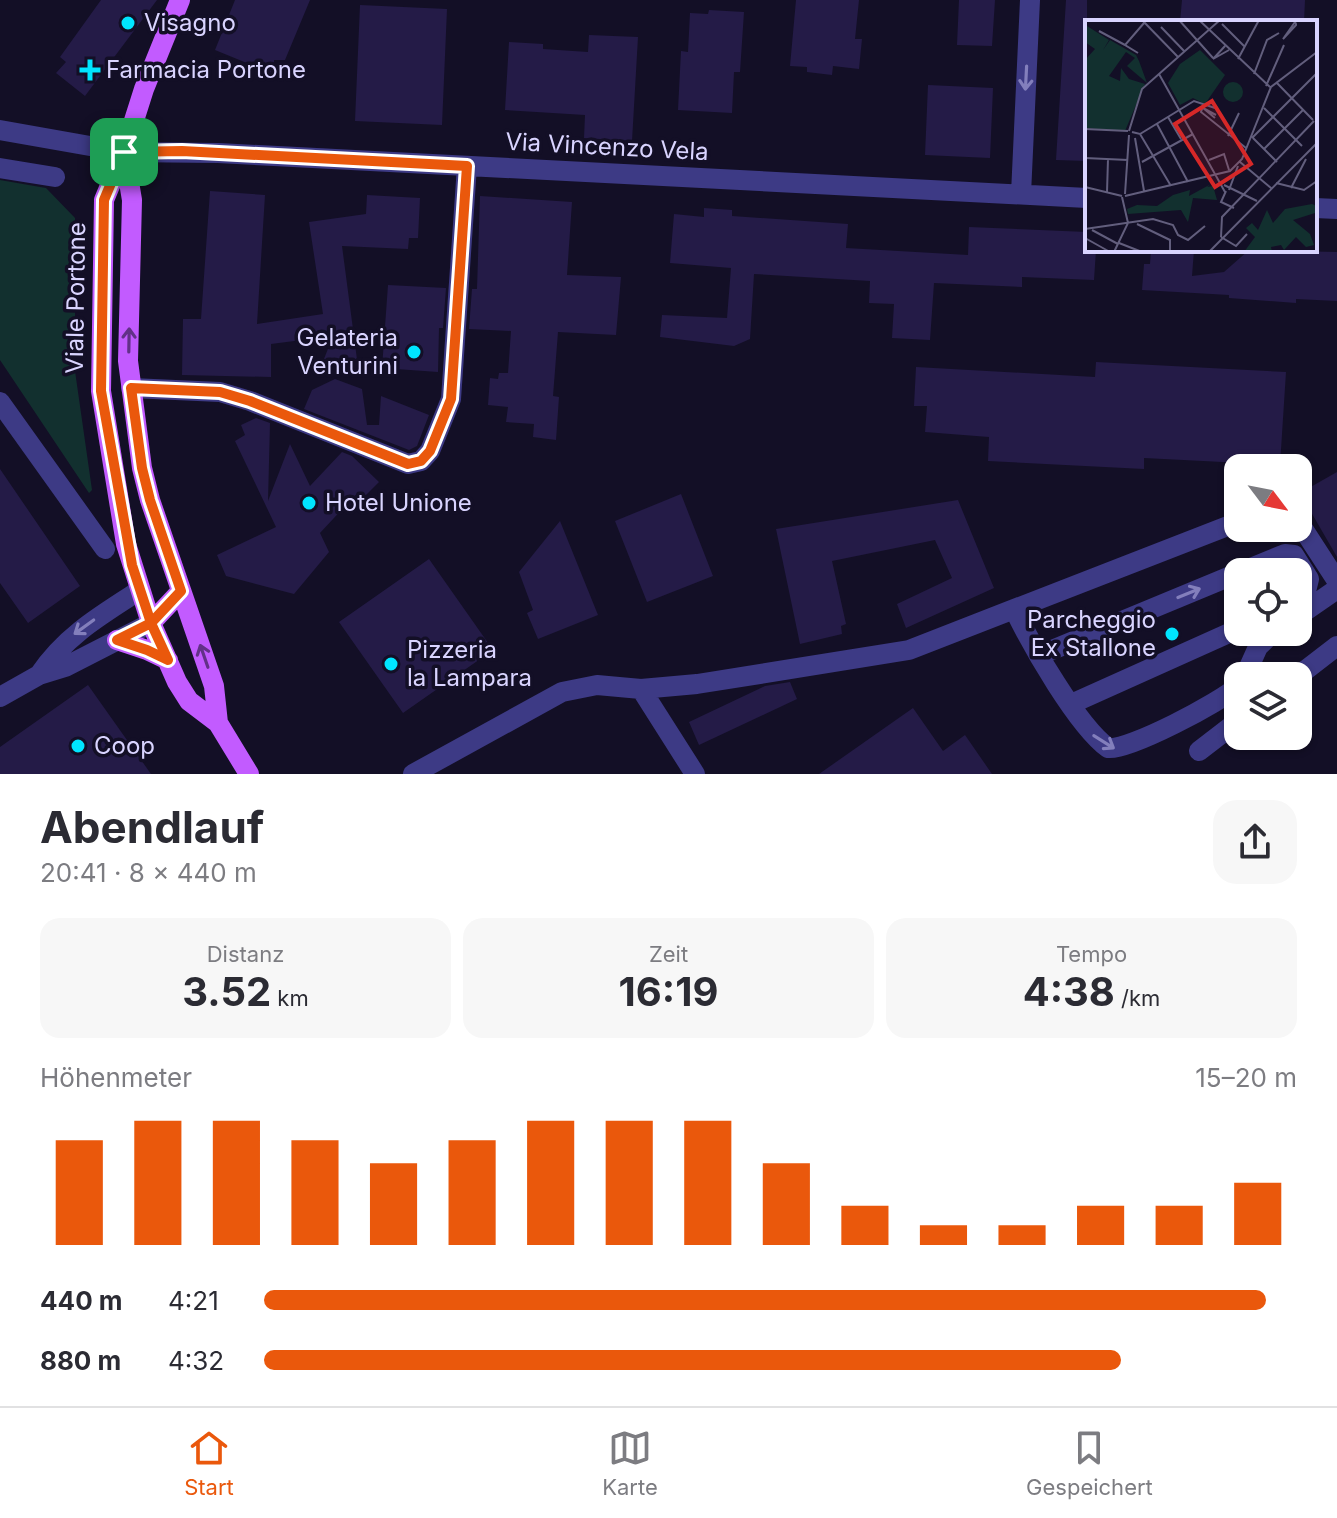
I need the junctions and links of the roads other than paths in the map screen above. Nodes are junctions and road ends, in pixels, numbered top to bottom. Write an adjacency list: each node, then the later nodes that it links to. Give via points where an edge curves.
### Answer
1 (180, 0): 4 (main road, Viale Portone)
2 (1030, 0): 8 (street, one-way to 8)
3 (0, 130): 4 (street, Via Vincenzo Vela)
4 (124, 152): 5 (street, Via Vincenzo Vela); 12 (main road, Viale Portone, one-way to 4, via 132,200); 22 (main road, Viale Portone, via 104,200 101,391 126,544)
5 (467, 166): 8 (street, Via Vincenzo Vela); 12 (street, via 451,399 421,461 408,464 220,392)
6 (0, 168): 7 (street)
7 (55, 177)
8 (1021, 194): 9 (street, Via Vincenzo Vela)
9 (1085, 198)
10 (1317, 208): 11 (street)
11 (1337, 209)
12 (131, 388): 23 (main road, Viale Portone, via 142,468)
13 (0, 402): 16 (street)
14 (1224, 527): 25 (street)
15 (1312, 542): 20 (street)
16 (105, 549)
17 (1276, 558): 18 (street)
18 (1296, 558)
19 (1224, 580): 30 (street, one-way to 19)
20 (1337, 581)
21 (1337, 589): 24 (street)
22 (140, 590): 23 (main road); 26 (main road, Viale Portone); 33 (street, one-way to 33, via 81,628)
23 (181, 591): 26 (main road); 38 (main road, Viale Portone, one-way to 23, via 214,686)
24 (1312, 606)
25 (1014, 609): 30 (street); 34 (street, via 909,650)
26 (151, 623): 28 (street); 31 (main road, Viale Portone)
27 (1224, 635): 37 (street)
28 (117, 640): 31 (main road); 33 (street)
29 (1337, 646): 32 (street)
30 (1040, 655): 37 (street)
31 (168, 660): 38 (main road, Viale Portone, via 189,701)
32 (1312, 665)
33 (39, 675): 36 (street)
34 (641, 689): 42 (street, via 597,685 562,692); 43 (street)
35 (1224, 695): 37 (street, one-way to 35, via 1099,742 1115,749)
36 (0, 697)
37 (1071, 704)
38 (218, 723): 41 (main road)
39 (1224, 732): 40 (street)
40 (1199, 751)
41 (249, 774)
42 (413, 774)
43 (695, 774)

